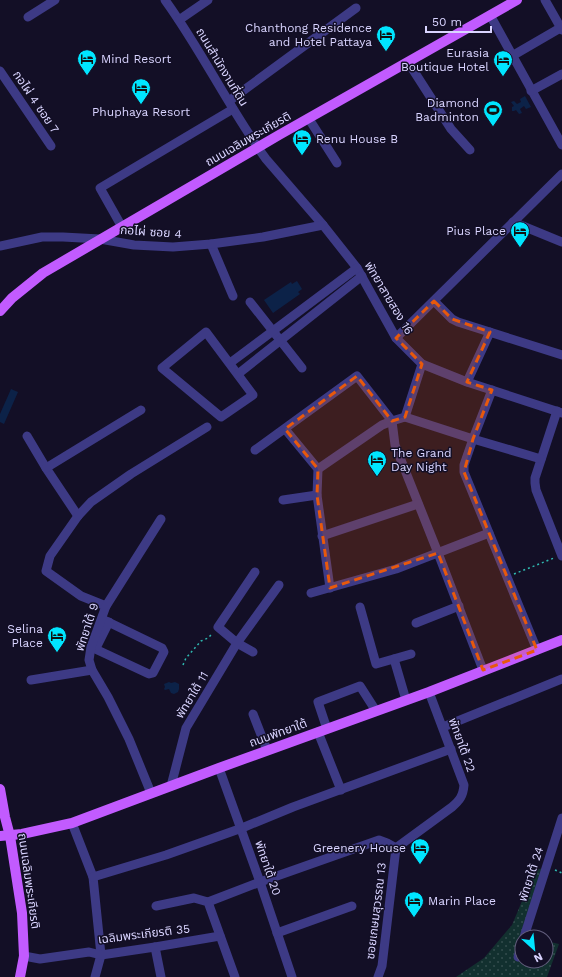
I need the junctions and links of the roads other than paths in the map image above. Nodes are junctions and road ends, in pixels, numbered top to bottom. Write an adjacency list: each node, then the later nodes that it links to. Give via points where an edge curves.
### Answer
1 (55, 0): 8 (street)
2 (165, 0): 9 (street, ถนนสำนักงานที่ดิน)
3 (208, 0): 9 (street)
4 (517, 0): 7 (main road, ถนนเฉลิมพระเกียรติ)
5 (545, 0): 10 (street)
6 (356, 8): 16 (street)
7 (490, 15): 11 (street); 12 (main road, ถนนเฉลิมพระเกียรติ)
8 (28, 17)
9 (180, 20): 16 (street, ถนนสำนักงานที่ดิน)
10 (562, 29): 11 (street)
11 (512, 56): 15 (street)
12 (408, 62): 17 (main road, ถนนเฉลิมพระเกียรติ); 21 (street, via 451,129)
13 (0, 71): 19 (street, กอไผ่ 4 ซอย 7)
14 (562, 74): 15 (street)
15 (531, 91): 18 (street)
16 (231, 105): 20 (street, ถนนสำนักงานที่ดิน); 26 (street, via 100,188)
17 (309, 119): 20 (main road, ถนนเฉลิมพระเกียรติ); 22 (street)
18 (562, 145)
19 (51, 146)
20 (258, 148): 25 (street, พัทยาสายสอง 16); 26 (main road, ถนนเฉลิมพระเกียรติ)
21 (470, 150)
22 (337, 163)
23 (562, 174): 24 (street)
24 (513, 222): 28 (street); 34 (street)
25 (323, 225): 29 (street, กอไผ่ ซอย 4); 31 (street, พัทยาสายสอง 16)
26 (122, 227): 27 (main road, ถนนเฉลิมพระเกียรติ)
27 (100, 239): 29 (street, กอไผ่ ซอย 4, via 134,245 173,247); 30 (street, กอไผ่ ซอย 4, via 42,237); 36 (main road, ถนนเฉลิมพระเกียรติ, via 43,273)
28 (562, 242)
29 (211, 244): 33 (street)
30 (0, 246)
31 (357, 268): 32 (street, พัทยาสายสอง 16); 37 (street)
32 (362, 276): 39 (street, พัทยาสายสอง 16); 40 (street)
33 (233, 296)
34 (434, 301): 38 (street, via 452,319); 39 (street)
35 (250, 302): 37 (street)
36 (0, 311)
37 (273, 331): 40 (street); 42 (street)
38 (490, 332): 41 (street); 46 (street)
39 (396, 338): 43 (street, พัทยาสายสอง 16)
40 (280, 341): 44 (street); 45 (street)
41 (562, 355)
42 (230, 363): 45 (street); 45 (street, via 206,332 162,368 221,417 253,395)
43 (422, 364): 46 (street, พัทยาสายสอง 16); 50 (street)
44 (302, 368)
45 (238, 374)
46 (468, 382): 47 (street, พัทยาสายสอง 16)
47 (492, 390): 49 (street, พัทยาสายสอง 16); 55 (street)
48 (141, 410): 60 (street)
49 (559, 412): 58 (street)
50 (405, 417): 51 (street); 55 (street)
51 (392, 421): 53 (street, via 357,376); 57 (street); 64 (street, via 395,445)
52 (207, 427): 65 (street, via 131,474 91,502)
53 (285, 428): 56 (street); 61 (street)
54 (27, 436): 60 (street)
55 (473, 439): 58 (street); 67 (street, via 464,472)
56 (255, 450)
57 (339, 454): 59 (street); 61 (street)
58 (541, 459): 70 (street, via 535,478 536,490)
59 (344, 462)
60 (46, 468): 65 (street)
61 (318, 469): 62 (street)
62 (317, 495): 63 (street); 68 (street)
63 (283, 500)
64 (418, 504): 68 (street); 69 (street)
65 (78, 516): 75 (street, via 50,556 46,571 81,596)
66 (161, 519): 75 (street, พัทยาใต้ 9)
67 (489, 533): 69 (street); 83 (street)
68 (322, 536): 73 (street)
69 (438, 553): 73 (street, via 396,569); 76 (street)
70 (562, 556)
71 (255, 572): 81 (street, via 218,628)
72 (279, 585): 81 (street, พัทยาใต้ 11)
73 (330, 588): 74 (street)
74 (311, 593)
75 (106, 606): 78 (street, พัทยาใต้ 9)
76 (459, 606): 79 (street); 88 (street)
77 (360, 607): 86 (street, via 376,664)
78 (105, 620): 82 (street, พัทยาใต้ 9); 82 (street, via 162,648 164,652 153,673 149,674)
79 (416, 623)
80 (562, 640): 83 (main road, ถนนพัทยาใต้)
81 (237, 643): 84 (street); 100 (street, พัทยาใต้ 11, via 186,728)
82 (93, 648): 87 (street, พัทยาใต้ 9, via 89,660)
83 (537, 650): 88 (main road, ถนนพัทยาใต้)
84 (253, 652)
85 (411, 654): 86 (street)
86 (394, 659): 92 (street)
87 (92, 670): 90 (street); 103 (street, พัทยาใต้ 9, via 129,739)
88 (483, 670): 91 (main road, ถนนพัทยาใต้)
89 (562, 679): 95 (street)
90 (30, 680)
91 (429, 692): 92 (main road, ถนนพัทยาใต้); 95 (street, พัทยาใต้ 22)
92 (406, 700): 93 (main road, ถนนพัทยาใต้)
93 (376, 711): 96 (main road, ถนนพัทยาใต้); 96 (street, via 360,686 318,702)
94 (253, 714): 98 (street)
95 (443, 727): 97 (street, พัทยาใต้ 22)
96 (323, 730): 98 (main road, ถนนพัทยาใต้); 102 (street)
97 (451, 749): 102 (street); 108 (street, พัทยาใต้ 22, via 464,785 460,800)
98 (268, 750): 99 (main road, ถนนพัทยาใต้)
99 (219, 768): 100 (main road, ถนนพัทยาใต้); 106 (street, พัทยาใต้ 20)
100 (170, 786): 103 (main road, ถนนพัทยาใต้)
101 (0, 789): 107 (main road, ถนนเฉลิมพระเกียรติ)
102 (340, 790): 106 (street)
103 (151, 793): 105 (main road, ถนนพัทยาใต้)
104 (562, 818): 114 (street, พัทยาใต้ 24)
105 (72, 823): 107 (main road, ถนนพัทยาใต้); 109 (street)
106 (242, 828): 109 (street, via 166,856); 110 (street, พัทยาใต้ 20)
107 (5, 836): 119 (main road, ถนนเฉลิมพระเกียรติ, via 22,914)
108 (396, 848): 110 (street, via 379,840); 125 (street, ซอยเกษมสุวรรณ 13, via 382,966)
109 (93, 877): 118 (street)
110 (260, 882): 111 (street); 115 (street, พัทยาใต้ 20)
111 (208, 902): 112 (street, via 194,898); 116 (street)
112 (156, 906)
113 (352, 906): 115 (street)
114 (527, 929)
115 (277, 933): 124 (street, พัทยาใต้ 20)
116 (220, 936): 117 (street, เฉลิมพระเกียรติ 35); 123 (street)
117 (155, 947): 118 (street, เฉลิมพระเกียรติ 35); 122 (street)
118 (101, 955): 119 (street, เฉลิมพระเกียรติ 35, via 89,952 40,959); 121 (street)
119 (24, 956): 120 (main road, ถนนเฉลิมพระเกียรติ)
120 (20, 977)
121 (95, 977)
122 (161, 977)
123 (235, 977)
124 (292, 977)
125 (378, 977)

